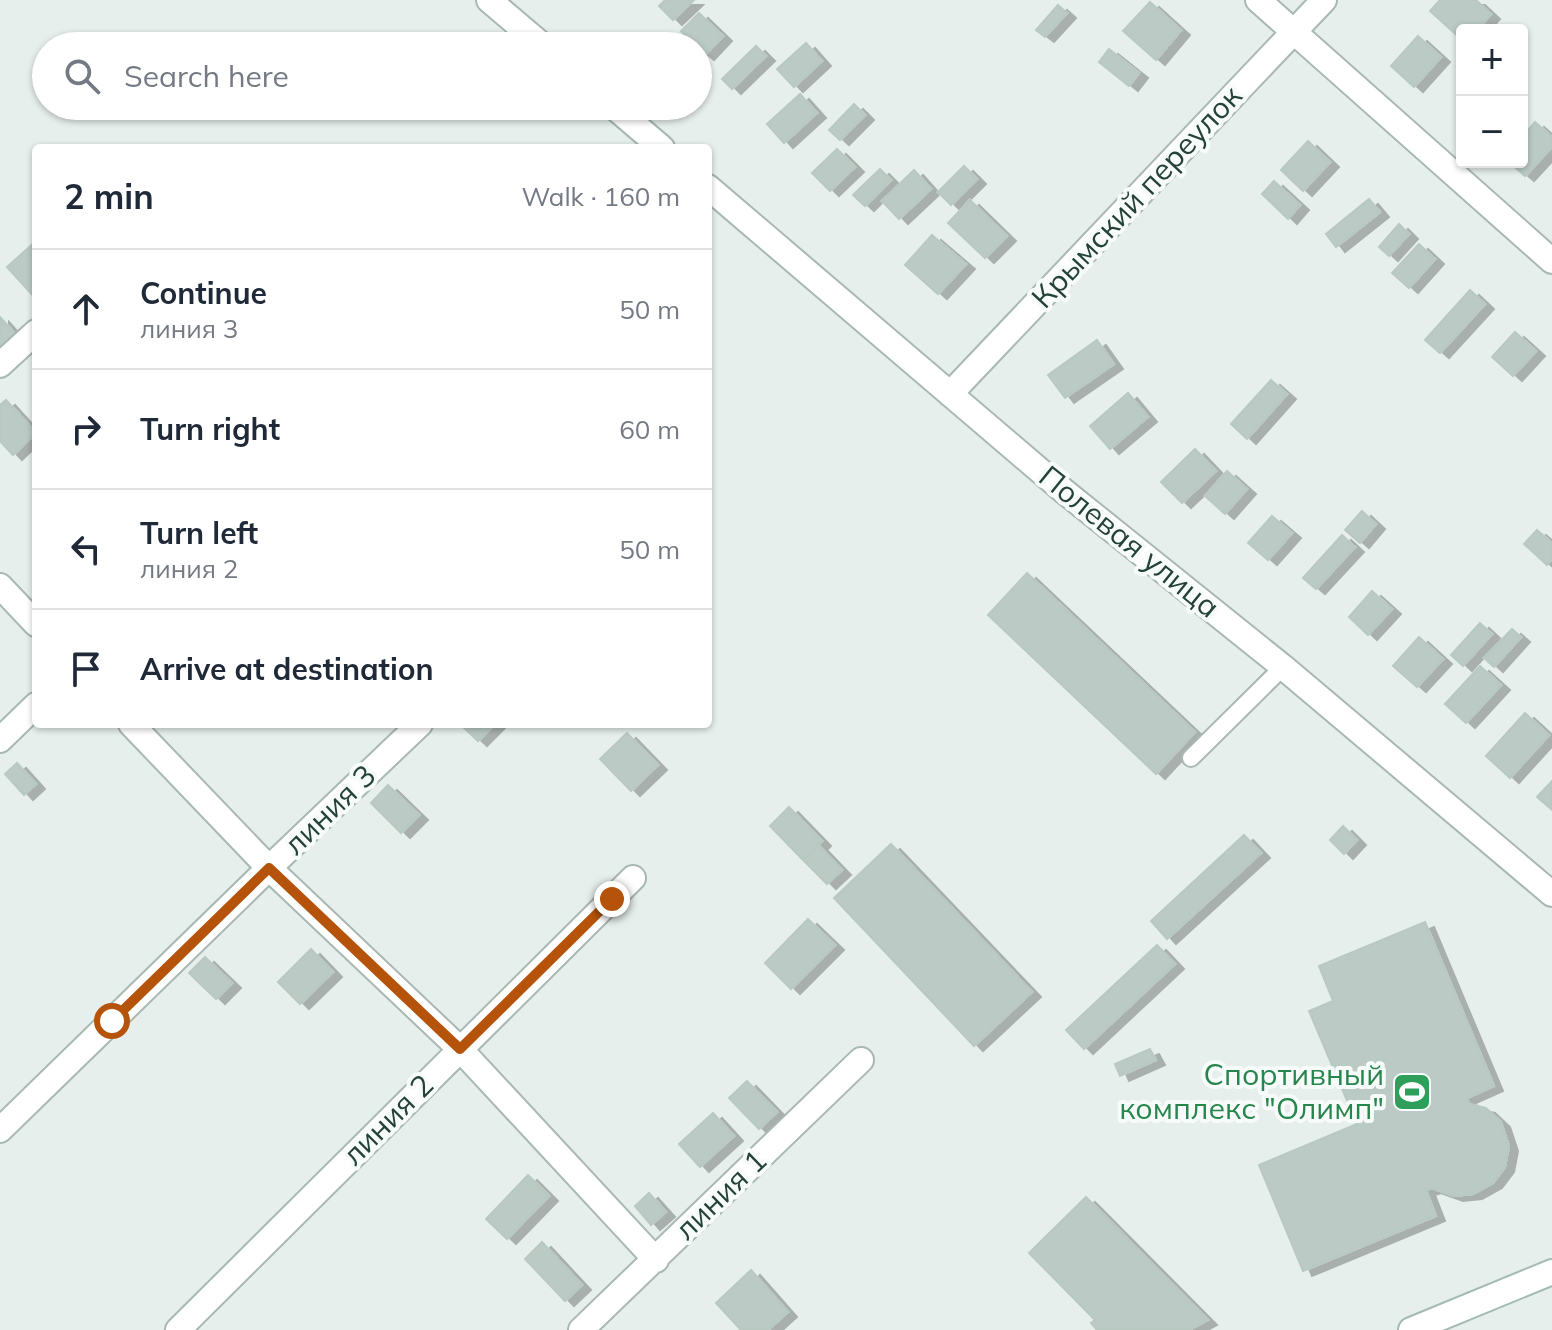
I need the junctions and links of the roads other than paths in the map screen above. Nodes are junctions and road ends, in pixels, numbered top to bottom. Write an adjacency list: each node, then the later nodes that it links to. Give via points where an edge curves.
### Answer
1 (489, 0): 5 (street)
2 (1258, 0): 4 (street)
3 (1324, 0): 4 (street, Крымский переулок)
4 (1293, 31): 9 (street); 12 (street, Крымский переулок)
5 (527, 32)
6 (629, 120): 7 (street)
7 (657, 144)
8 (712, 190): 12 (street, Полевая улица)
9 (1552, 261)
10 (32, 336): 11 (street)
11 (0, 365)
12 (950, 394): 15 (street, Полевая улица)
13 (0, 586): 14 (street)
14 (32, 620)
15 (1283, 667): 20 (lane); 23 (street, Полевая улица)
16 (32, 709): 19 (street)
17 (135, 728): 21 (street)
18 (416, 728): 21 (street, линия 3)
19 (0, 740)
20 (1191, 758)
21 (269, 868): 24 (street); 26 (street, линия 3)
22 (633, 878): 24 (street, линия 2)
23 (1552, 894)
24 (460, 1049): 27 (street); 29 (street, линия 2)
25 (861, 1060): 27 (street, линия 1)
26 (0, 1130)
27 (656, 1260): 30 (street, линия 1)
28 (1552, 1272): 31 (street)
29 (178, 1330)
30 (581, 1330)
31 (1411, 1330)

